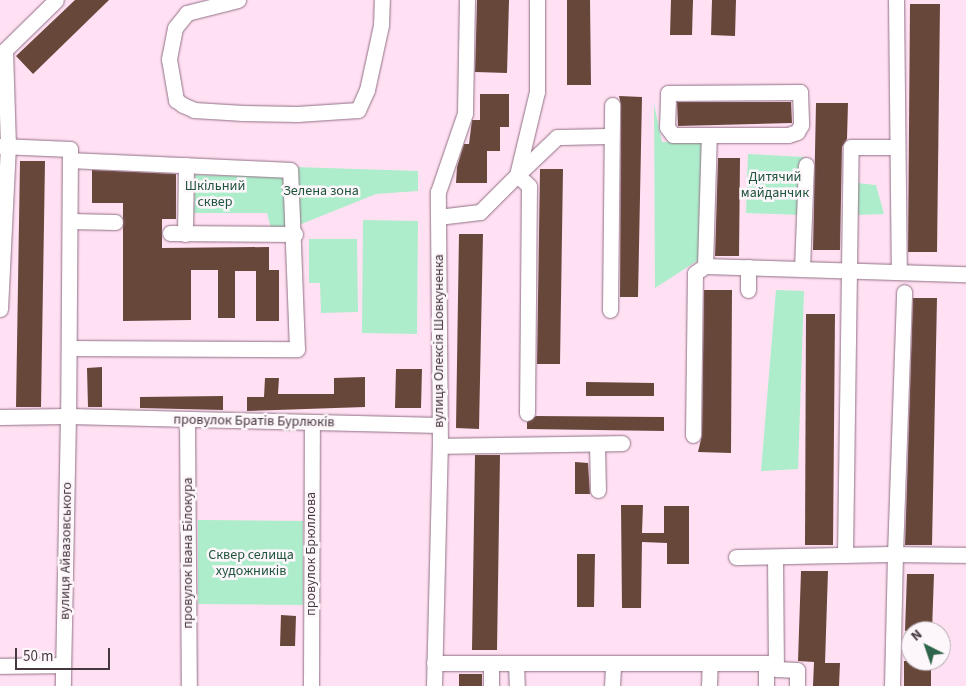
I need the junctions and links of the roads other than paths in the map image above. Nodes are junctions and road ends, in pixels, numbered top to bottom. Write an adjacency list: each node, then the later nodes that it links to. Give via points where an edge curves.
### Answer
1 (56, 0): 7 (street, via 5,50)
2 (238, 0): 3 (street, via 187,13 176,28 169,59 176,100 183,105 194,110 243,113 358,110 367,90 381,25)
3 (382, 0)
4 (466, 0): 17 (street, вулиця Олексія Шовкуненка, via 465,113 438,192)
5 (537, 0): 16 (street, via 537,92)
6 (896, 0): 12 (street)
7 (3, 70): 11 (street)
8 (612, 104): 10 (street)
9 (709, 135): 9 (street, via 669,132 668,93 800,92 801,125 796,132 788,135); 21 (street)
10 (612, 136): 16 (street, via 557,137); 30 (street)
11 (4, 146): 13 (street); 29 (street)
12 (897, 147): 24 (street, via 851,147); 25 (street)
13 (70, 154): 14 (street); 18 (street, вулиця Айвазовського)
14 (186, 165): 20 (street, via 290,170); 20 (street, via 177,233)
15 (806, 166): 23 (street)
16 (517, 176): 17 (street, via 480,212); 32 (street, via 529,186)
17 (438, 217): 37 (street, вулиця Олексія Шовкуненка)
18 (70, 221): 19 (street); 31 (street, вулиця Айвазовського)
19 (114, 222)
20 (295, 234): 31 (street, via 297,349)
21 (705, 266): 22 (street); 38 (street, via 695,273 690,314)
22 (748, 267): 23 (street); 27 (street)
23 (802, 269): 24 (street)
24 (850, 270): 25 (street); 44 (street)
25 (898, 272): 26 (street)
26 (966, 274)
27 (748, 290)
28 (904, 292): 43 (street)
29 (0, 309)
30 (610, 310)
31 (69, 348): 33 (street, вулиця Айвазовського)
32 (528, 413)
33 (68, 416): 34 (street); 35 (street, провулок Братів Бурлюків); 53 (street, вулиця Айвазовського)
34 (0, 417)
35 (187, 420): 36 (street, провулок Братів Бурлюків); 56 (street, провулок Івана Білокура)
36 (312, 422): 37 (street, провулок Братів Бурлюків); 57 (street, провулок Брюллова)
37 (439, 426): 41 (street, вулиця Олексія Шовкуненка)
38 (693, 436)
39 (622, 443): 40 (street)
40 (597, 444): 41 (street); 42 (street)
41 (440, 446): 48 (street, вулиця Олексія Шовкуненка)
42 (598, 490)
43 (895, 554): 44 (street); 45 (street); 65 (street)
44 (845, 555): 46 (street)
45 (966, 555)
46 (775, 556): 47 (street); 64 (street, via 776,668 797,670)
47 (736, 557)
48 (434, 663): 49 (street); 58 (street, вулиця Олексія Шовкуненка)
49 (491, 663): 50 (street); 59 (street)
50 (516, 663): 52 (street); 60 (street)
51 (710, 663): 52 (street); 62 (street); 63 (street, via 766,663)
52 (613, 664): 61 (street)
53 (63, 665): 54 (street); 55 (street, вулиця Айвазовського)
54 (0, 666)
55 (63, 686)
56 (189, 686)
57 (311, 686)
58 (434, 686)
59 (491, 686)
60 (516, 686)
61 (612, 686)
62 (709, 686)
63 (766, 686)
64 (797, 686)
65 (892, 686)

